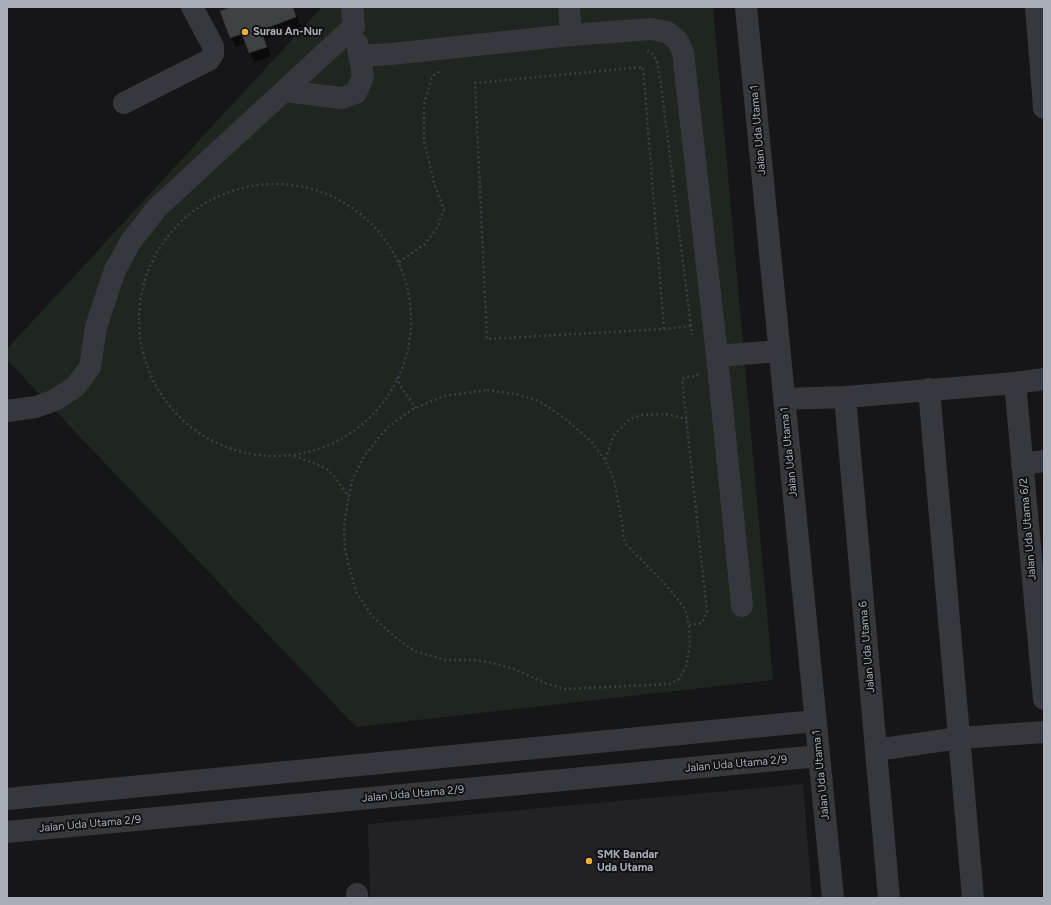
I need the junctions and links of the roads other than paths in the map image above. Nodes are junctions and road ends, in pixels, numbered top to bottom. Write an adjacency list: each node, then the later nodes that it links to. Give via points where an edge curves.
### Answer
1 (192, 7): 9 (street, via 213,46 213,54 209,60)
2 (569, 7): 6 (street)
3 (746, 7): 11 (street, Jalan Uda Utama 1)
4 (1036, 7): 10 (street)
5 (353, 16): 7 (street); 8 (street)
6 (571, 35): 7 (street); 12 (street, via 651,29 667,32 678,41 683,52)
7 (359, 56): 8 (street, via 363,76 356,93 342,98)
8 (284, 91): 18 (street, via 158,207 131,241 115,270 96,327 90,367 76,387 55,400)
9 (124, 103)
10 (1044, 108)
11 (779, 351): 12 (street); 17 (street, Jalan Uda Utama 1)
12 (717, 356): 22 (street)
13 (1044, 380): 14 (street)
14 (1015, 383): 15 (street); 20 (street, Jalan Uda Utama 6/2)
15 (929, 389): 16 (street); 27 (street)
16 (845, 396): 17 (street); 28 (street, Jalan Uda Utama 6)
17 (784, 398): 25 (street, Jalan Uda Utama 1)
18 (7, 411)
19 (1044, 461): 20 (street)
20 (1022, 464): 21 (street, Jalan Uda Utama 6/2)
21 (1037, 545): 23 (street, Jalan Uda Utama 6/2)
22 (742, 606)
23 (1041, 639): 24 (street, Jalan Uda Utama 6/2)
24 (1044, 699)
25 (815, 720): 29 (street, Jalan Uda Utama 1); 30 (street)
26 (1044, 732): 27 (street)
27 (959, 738): 28 (street); 34 (street)
28 (876, 750): 33 (street, Jalan Uda Utama 6)
29 (819, 756): 31 (street, Jalan Uda Utama 2/9); 32 (street, Jalan Uda Utama 1)
30 (7, 799)
31 (7, 832)
32 (833, 898)
33 (889, 898)
34 (974, 898)

